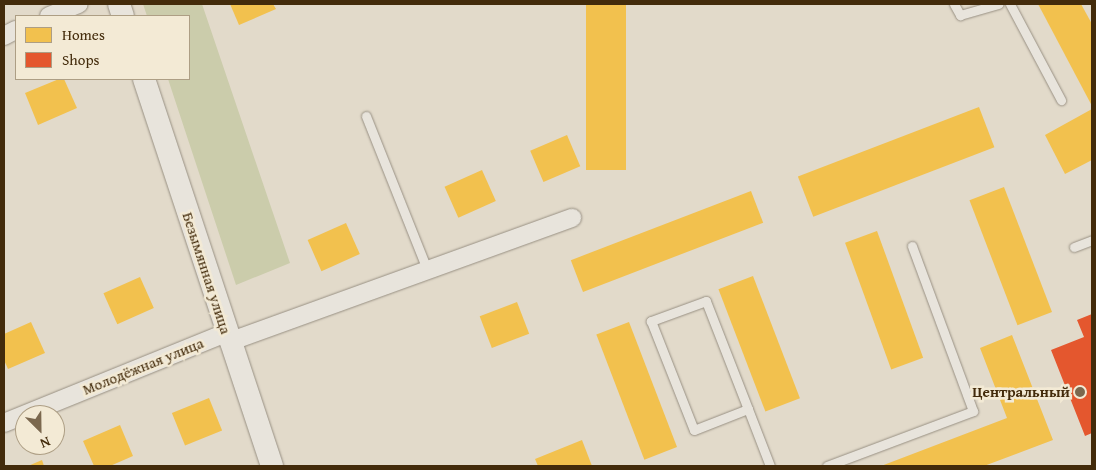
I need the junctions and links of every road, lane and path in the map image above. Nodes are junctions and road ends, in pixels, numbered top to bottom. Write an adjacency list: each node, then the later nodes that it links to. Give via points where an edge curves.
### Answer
1 (79, 4): 5 (street)
2 (954, 4): 3 (lane, via 960,15)
3 (998, 4)
4 (1010, 4): 7 (lane)
5 (52, 15)
6 (144, 80): 14 (street, Безымянная улица)
7 (1061, 100)
8 (366, 116): 13 (lane)
9 (572, 218): 13 (street, Молодёжная улица)
10 (1092, 240): 12 (lane)
11 (912, 246): 17 (lane, via 973,411)
12 (1074, 248)
13 (428, 272): 14 (street, Молодёжная улица)
14 (228, 338): 16 (street, Молодёжная улица); 18 (street, Безымянная улица)
15 (748, 409): 15 (lane, via 694,430 651,321 706,301); 19 (lane)
16 (4, 423)
17 (837, 464): 20 (lane)
18 (272, 466)
19 (770, 466)
20 (826, 466)

